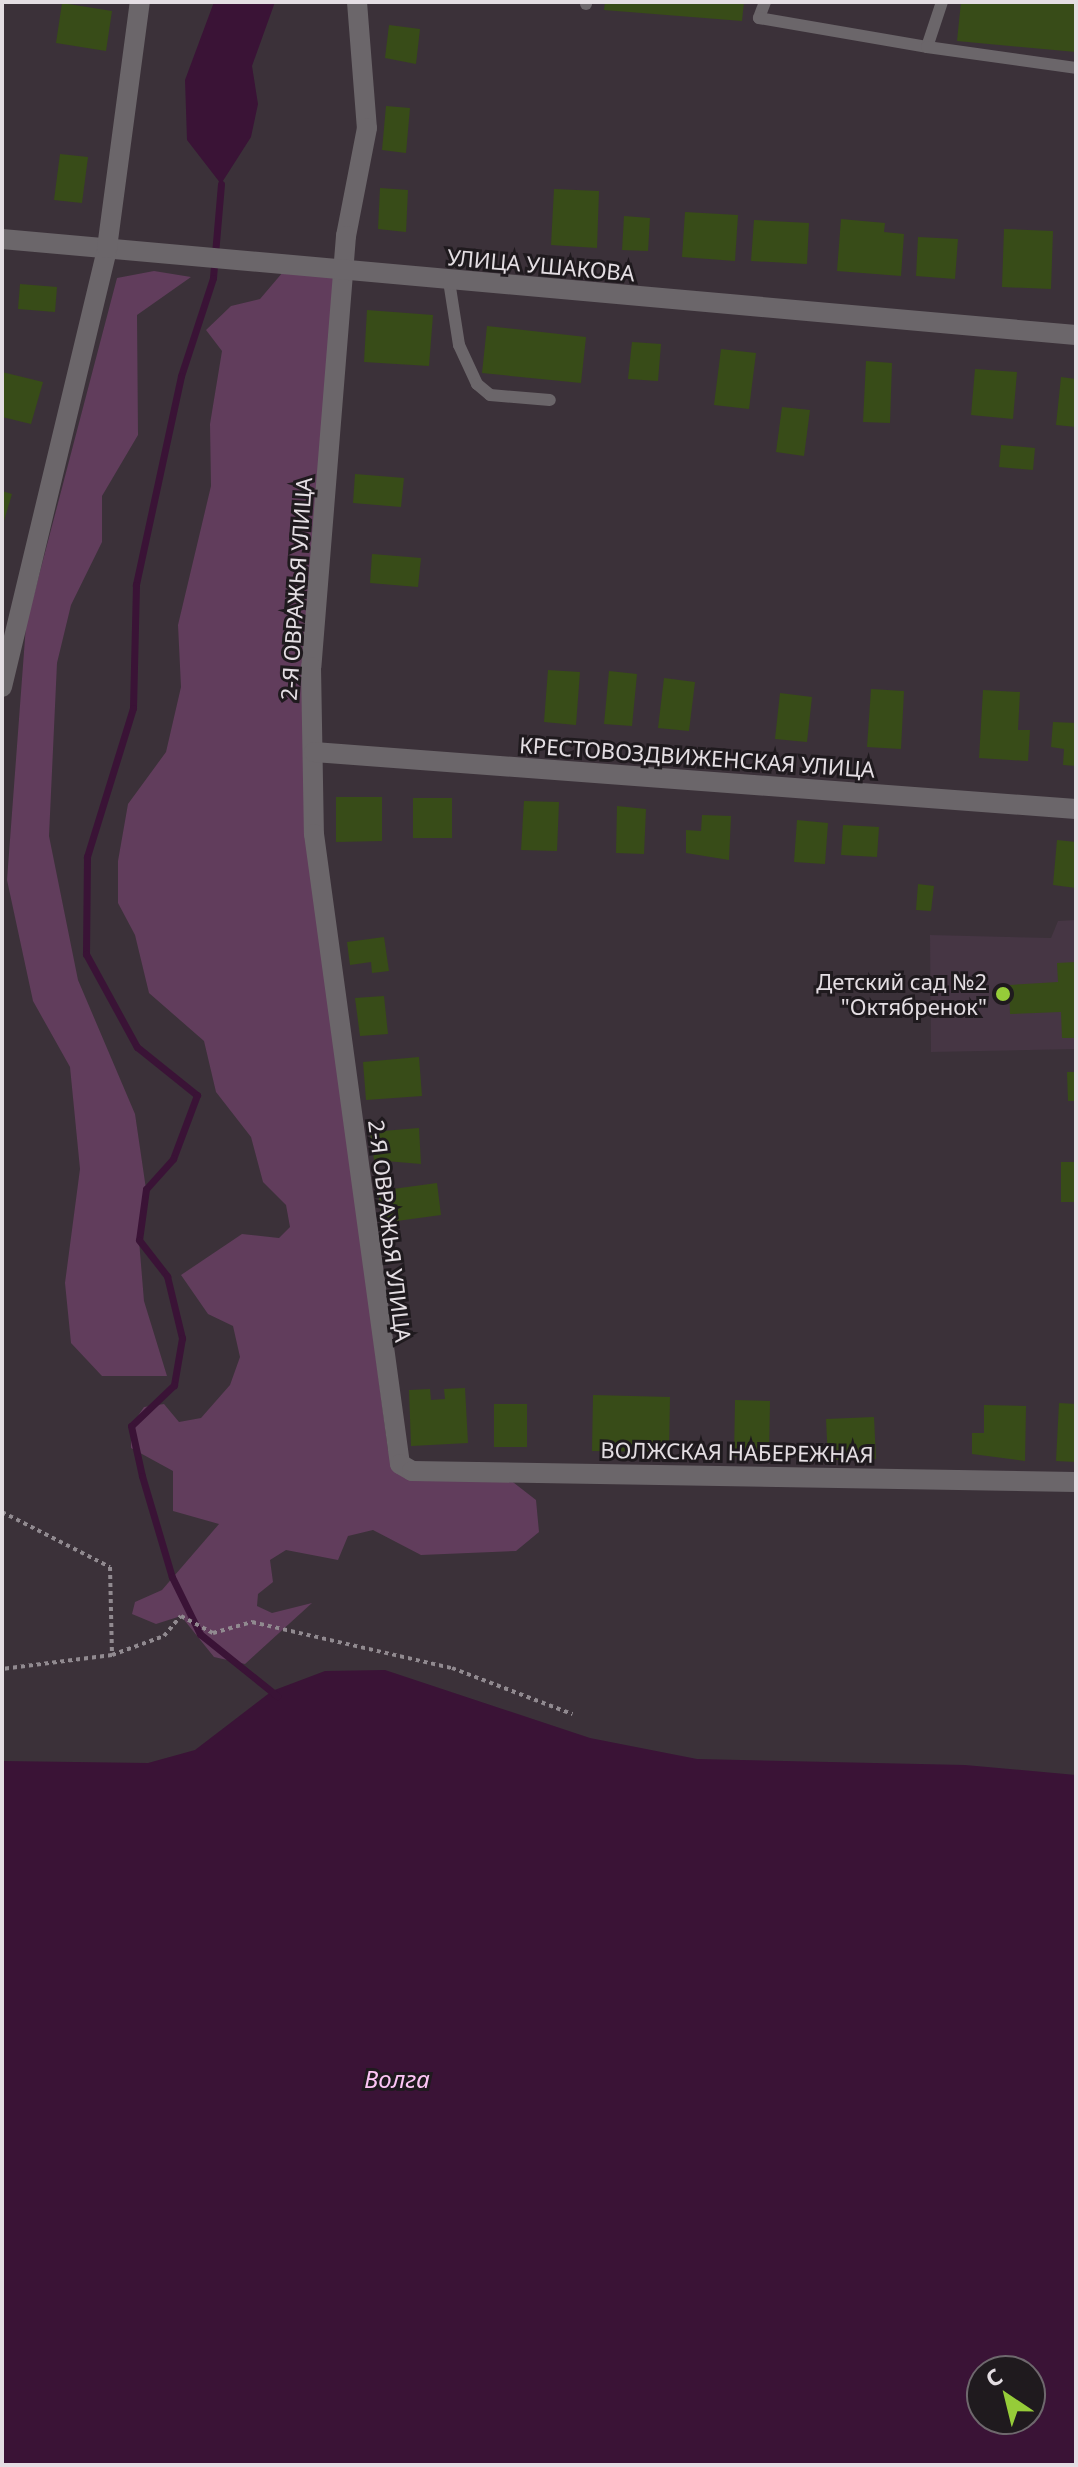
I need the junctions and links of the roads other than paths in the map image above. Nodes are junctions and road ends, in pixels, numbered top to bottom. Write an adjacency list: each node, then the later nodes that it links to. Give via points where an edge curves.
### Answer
1 (140, 2): 8 (street)
2 (357, 2): 9 (street, 2-Я ОВРАЖЬЯ УЛИЦА, via 367,128)
3 (765, 2): 5 (lane, via 759,18)
4 (942, 2): 5 (lane)
5 (927, 47): 6 (lane)
6 (1076, 68)
7 (2, 239): 8 (street, УЛИЦА УШАКОВА)
8 (107, 248): 9 (street, УЛИЦА УШАКОВА); 13 (street)
9 (344, 268): 10 (street, УЛИЦА УШАКОВА); 14 (street, 2-Я ОВРАЖЬЯ УЛИЦА, via 311,667)
10 (449, 281): 11 (street, УЛИЦА УШАКОВА); 12 (lane, via 459,345 477,384 490,395)
11 (1076, 335)
12 (550, 400)
13 (2, 687)
14 (314, 752): 15 (street, КРЕСТОВОЗДВИЖЕНСКАЯ УЛИЦА); 16 (street, 2-Я ОВРАЖЬЯ УЛИЦА, via 314,834)
15 (1076, 809)
16 (400, 1464): 17 (street, ВОЛЖСКАЯ НАБЕРЕЖНАЯ, via 412,1471)
17 (1076, 1482)

